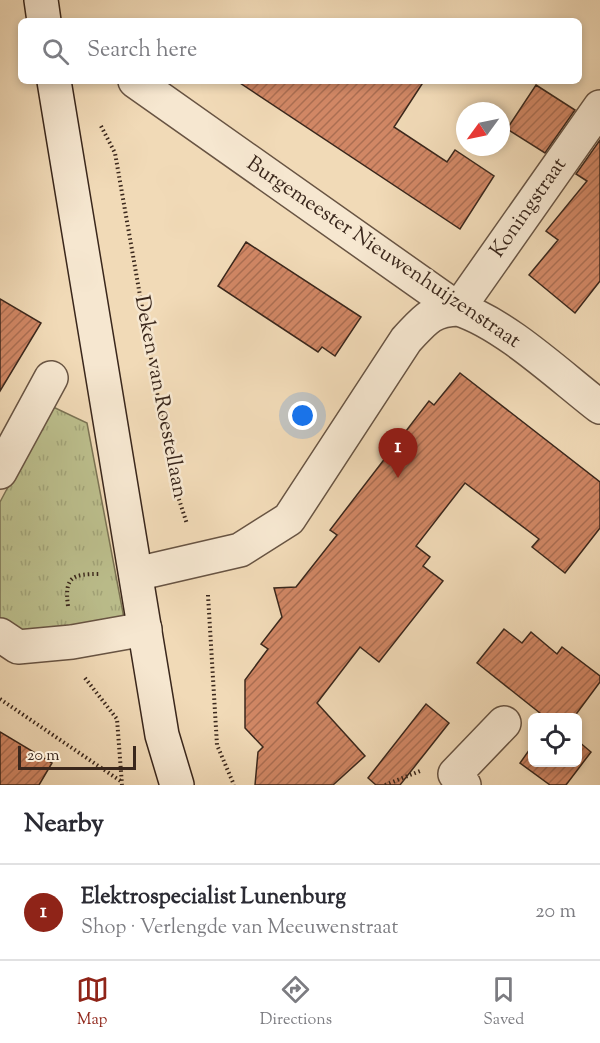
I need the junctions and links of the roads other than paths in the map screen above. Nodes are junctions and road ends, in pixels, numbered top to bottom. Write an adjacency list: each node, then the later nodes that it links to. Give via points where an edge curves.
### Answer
1 (41, 0): 2 (street)
2 (44, 18)
3 (54, 84): 10 (street)
4 (139, 84): 6 (street, Burgemeester Nieuwenhuijzenstraat)
5 (600, 106): 6 (street, Koningstraat)
6 (458, 309): 8 (street, Burgemeester Nieuwenhuijzenstraat, via 498,328); 10 (street, via 428,316 406,340 289,519 240,550)
7 (51, 378): 9 (street)
8 (600, 407)
9 (0, 472)
10 (136, 574): 11 (street)
11 (145, 629): 12 (street, via 18,647); 14 (street, via 162,735)
12 (0, 635)
13 (504, 723): 15 (street, via 455,774)
14 (177, 785)
15 (464, 785)

